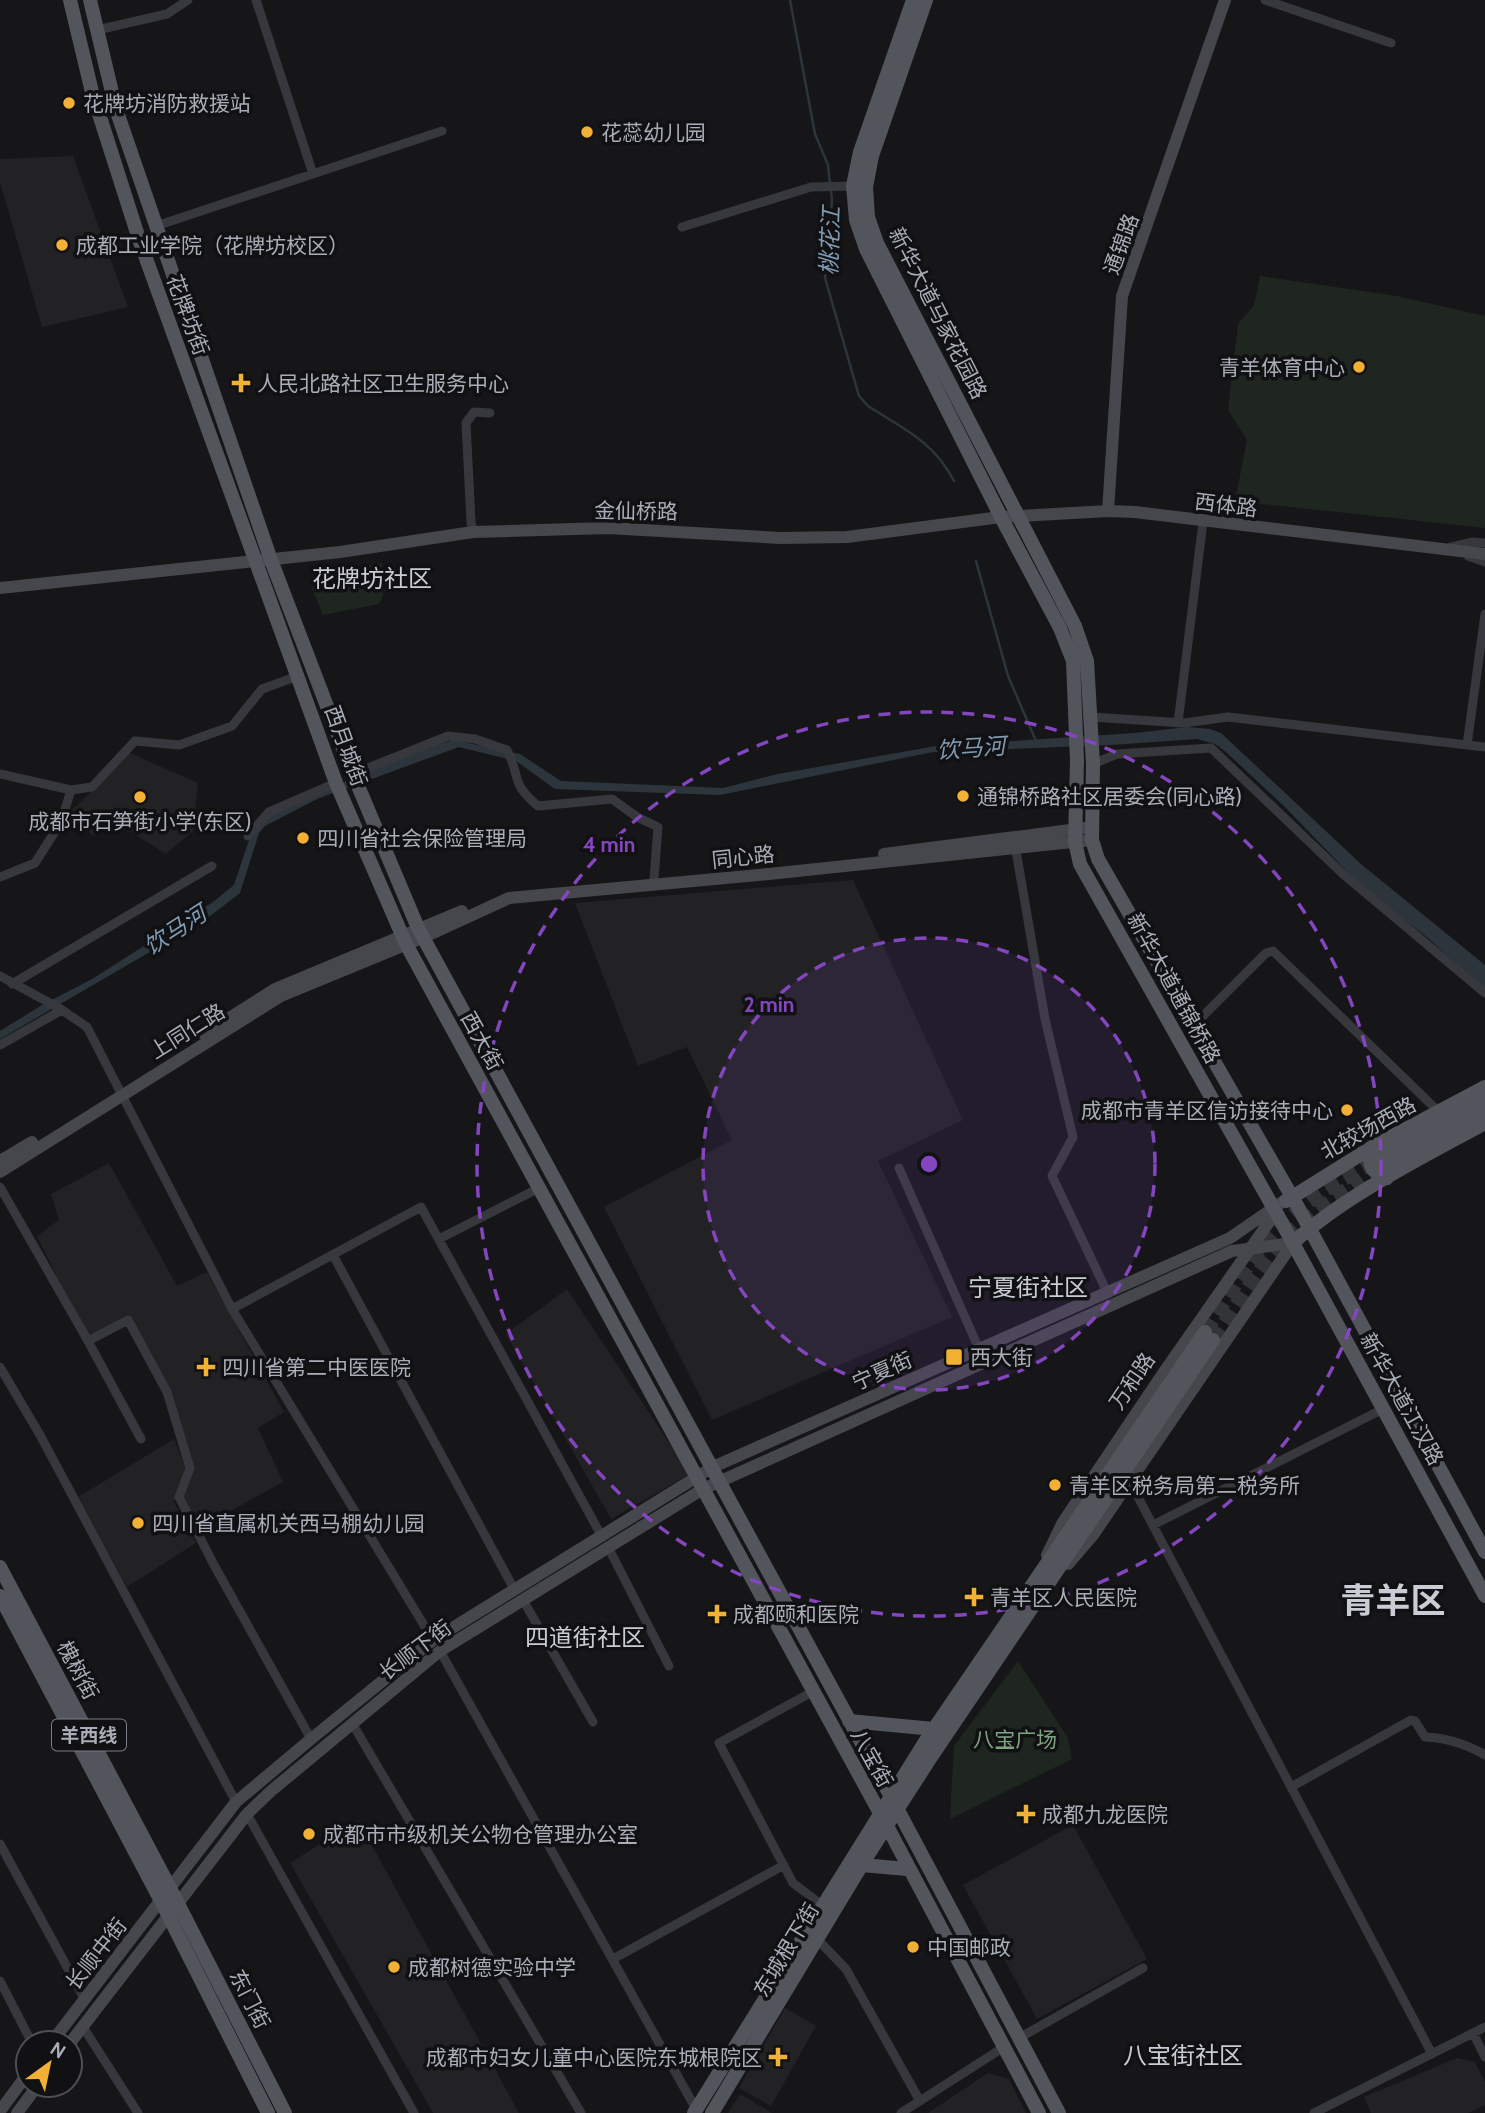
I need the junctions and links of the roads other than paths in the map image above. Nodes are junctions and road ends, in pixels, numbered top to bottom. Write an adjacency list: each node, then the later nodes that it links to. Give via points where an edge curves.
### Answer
1 (70, 0): 24 (main road, 花牌坊街, via 92,92 139,239)
2 (90, 0): 9 (main road, 花牌坊街)
3 (188, 0): 9 (street, via 167,14)
4 (256, 0): 12 (street)
5 (913, 0): 13 (main road, 新华大道马家花园路, via 860,152)
6 (926, 0): 18 (main road, 新华大道马家花园路, via 872,156 866,187 868,217 877,243)
7 (1225, 0): 17 (main road, 通锦路, via 1122,296)
8 (1265, 0): 10 (street)
9 (97, 30): 14 (main road, 花牌坊街, via 116,109)
10 (1391, 43)
11 (442, 131): 12 (street)
12 (313, 174): 14 (street)
13 (853, 186): 15 (street, via 811,187); 19 (main road, 新华大道马家花园路, via 856,220 866,249)
14 (156, 226): 23 (main road, 花牌坊街)
15 (682, 227)
16 (490, 413): 21 (street, via 474,412 466,423)
17 (1108, 511): 18 (main road, 西体路); 20 (main road, 西体路)
18 (1018, 516): 19 (main road, 西体路); 28 (main road, via 1075,626 1087,661)
19 (1001, 517): 21 (main road, 金仙桥路, via 847,537 780,538 608,528); 32 (main road, via 1073,661 1076,722)
20 (1203, 522): 22 (main road, 西体路); 29 (street)
21 (473, 532): 23 (main road, 金仙桥路)
22 (1485, 553)
23 (271, 560): 24 (main road, 金仙桥路); 34 (main road, 西月城街)
24 (254, 561): 25 (main road, 金仙桥路); 27 (main road, 西月城街)
25 (0, 588)
26 (1485, 614): 30 (street)
27 (298, 677): 35 (main road, 西月城街); 36 (street, via 262,689 232,726 179,745 135,741 92,787)
28 (1091, 719): 29 (street); 32 (main road)
29 (1178, 723): 30 (street, via 1228,717)
30 (1468, 745): 31 (street)
31 (1485, 747)
32 (1087, 761): 37 (main road, 新华大道通锦桥路); 39 (main road, 新华大道通锦桥路); 48 (street, via 1117,754 1211,748 1343,874)
33 (0, 774): 36 (street)
34 (353, 774): 43 (street, via 448,736 475,739 507,751 516,782 538,806 612,799 658,827); 44 (main road, 西月城街)
35 (336, 783): 38 (street, via 269,812); 45 (main road, 西月城街)
36 (71, 790): 42 (street, via 61,822 35,863)
37 (1092, 834): 39 (main road); 50 (main road, 新华大道通锦桥路, via 1098,859)
38 (248, 836)
39 (1075, 836): 40 (main road); 66 (main road, 新华大道通锦桥路, via 1080,864)
40 (1015, 843): 43 (main road); 44 (main road, 同心路, via 730,878 509,898); 72 (street, via 1045,1019 1073,1137 1052,1176)
41 (212, 866): 47 (street)
42 (0, 877)
43 (653, 878): 44 (main road, via 513,892)
44 (420, 933): 45 (main road, 同心路); 80 (main road, 西大街)
45 (404, 940): 53 (main road, 上同仁路, via 281,996); 63 (main road, 西大街)
46 (0, 976): 47 (street)
47 (12, 984): 49 (street)
48 (1485, 993)
49 (60, 1009): 51 (street); 53 (street, via 87,1027)
50 (1194, 1026): 55 (street, via 1273,951); 64 (main road, 新华大道通锦桥路)
51 (0, 1045)
52 (1485, 1087): 55 (main road, 北较场西路)
53 (119, 1091): 58 (main road); 61 (main road, 上同仁路); 73 (street)
54 (1485, 1099): 59 (main road)
55 (1438, 1112): 59 (main road, 北较场西路)
56 (1485, 1112): 59 (main road)
57 (1485, 1123): 59 (main road, 北较场西路)
58 (0, 1161)
59 (1381, 1163): 64 (main road, 北较场西路); 67 (main road, 北较场西路)
60 (899, 1168): 76 (street)
61 (0, 1172)
62 (0, 1187): 75 (street)
63 (539, 1188): 68 (street); 82 (main road, 西大街)
64 (1291, 1196): 65 (main road, 新华大道通锦桥路); 66 (main road, 北较场西路)
65 (1299, 1209): 67 (main road, 新华大道江汉路)
66 (1277, 1214): 69 (main road, 新华大道江汉路); 70 (main road, 万和路); 72 (main road, 宁夏街)
67 (1309, 1228): 69 (main road, 北较场西路); 86 (main road, 新华大道江汉路)
68 (439, 1239): 71 (street, via 421,1207); 84 (street)
69 (1293, 1244): 70 (main road, 宁夏街); 78 (main road, 新华大道江汉路); 81 (main road, 万和路)
70 (1250, 1248): 80 (main road, 宁夏街, via 1232,1251); 88 (main road, 万和路, via 1063,1522)
71 (333, 1255): 73 (street); 89 (street)
72 (1107, 1292): 76 (main road, 宁夏街)
73 (232, 1309): 93 (street)
74 (1209, 1336): 88 (main road, 万和路)
75 (88, 1341): 79 (street); 100 (street, via 128,1320 167,1392 190,1468 179,1497)
76 (979, 1349): 80 (main road, 宁夏街)
77 (0, 1367): 104 (street)
78 (1383, 1409): 83 (street); 91 (main road, 新华大道江汉路)
79 (141, 1439)
80 (716, 1474): 82 (main road, 长顺下街); 96 (main road, 八宝街)
81 (1130, 1482): 83 (street); 88 (main road, 万和路, via 1093,1535)
82 (700, 1483): 84 (main road, 长顺下街); 85 (main road, 长顺下街); 95 (main road, 八宝街)
83 (1153, 1525): 102 (street)
84 (601, 1535): 89 (main road, 长顺下街)
85 (608, 1548): 92 (main road, 长顺下街); 94 (street)
86 (1485, 1552)
87 (0, 1567): 112 (main road, 槐树街 / 羊西线)
88 (1041, 1583): 99 (main road, 万和路); 105 (main road, 万和路)
89 (514, 1589): 93 (main road, 长顺下街)
90 (0, 1596): 113 (main road, 槐树街 / 羊西线)
91 (1485, 1596)
92 (523, 1600): 93 (main road, 长顺下街); 97 (street)
93 (437, 1645): 98 (main road, 长顺下街); 100 (main road, 长顺下街); 118 (street)
94 (669, 1666)
95 (812, 1692): 107 (main road, 八宝街); 109 (street, via 719,1744)
96 (849, 1721): 99 (main road); 103 (main road, 八宝街)
97 (593, 1722)
98 (352, 1723): 106 (main road, 长顺下街); 139 (street)
99 (934, 1729): 103 (main road, 万和路)
100 (311, 1739): 104 (main road, 长顺下街)
101 (1485, 1755): 102 (street, via 1445,1738 1425,1737 1411,1720)
102 (1291, 1787): 129 (street)
103 (890, 1795): 105 (main road, 八宝街); 107 (main road, 万和路)
104 (236, 1802): 112 (main road, 长顺下街)
105 (898, 1810): 107 (main road, 东城根下街); 127 (main road, 八宝街)
106 (247, 1814): 114 (main road, 长顺下街); 138 (street)
107 (883, 1820): 110 (main road, 东城根下街); 111 (main road, 八宝街); 115 (main road, 东城根下街)
108 (0, 1844): 121 (street)
109 (784, 1864): 115 (street, via 793,1883); 118 (street)
110 (862, 1865): 111 (main road); 117 (main road, 东城根下街)
111 (907, 1868): 128 (main road, 八宝街)
112 (170, 1888): 113 (main road, 长顺中街); 114 (main road, 槐树街 / 羊西线)
113 (161, 1901): 116 (main road, 槐树街 / 羊西线); 121 (main road, 长顺中街)
114 (178, 1904): 116 (main road, 长顺中街); 137 (main road, 东门街)
115 (822, 1905): 134 (main road, 东城根下街)
116 (168, 1917): 122 (main road, 长顺中街); 136 (main road, 东门街)
117 (817, 1939): 132 (street, via 846,1969); 140 (main road, 东城根下街)
118 (613, 1959): 134 (street)
119 (1143, 1968): 127 (street)
120 (0, 1981): 124 (street)
121 (85, 2000): 125 (main road, 长顺中街)
122 (83, 2027): 135 (street)
123 (1485, 2027): 126 (street)
124 (25, 2029)
125 (62, 2029)
126 (1473, 2033): 129 (street); 130 (street)
127 (1019, 2038): 143 (main road, 八宝街)
128 (1004, 2047): 132 (street); 142 (main road, 八宝街)
129 (1432, 2054): 144 (street)
130 (1485, 2057)
131 (14, 2092): 133 (main road)
132 (920, 2101): 141 (street)
133 (0, 2111)
134 (695, 2111)
135 (138, 2113)
136 (268, 2113)
137 (285, 2113)
138 (414, 2113)
139 (581, 2113)
140 (712, 2113)
141 (901, 2113)
142 (1039, 2113)
143 (1059, 2113)
144 (1314, 2113)

